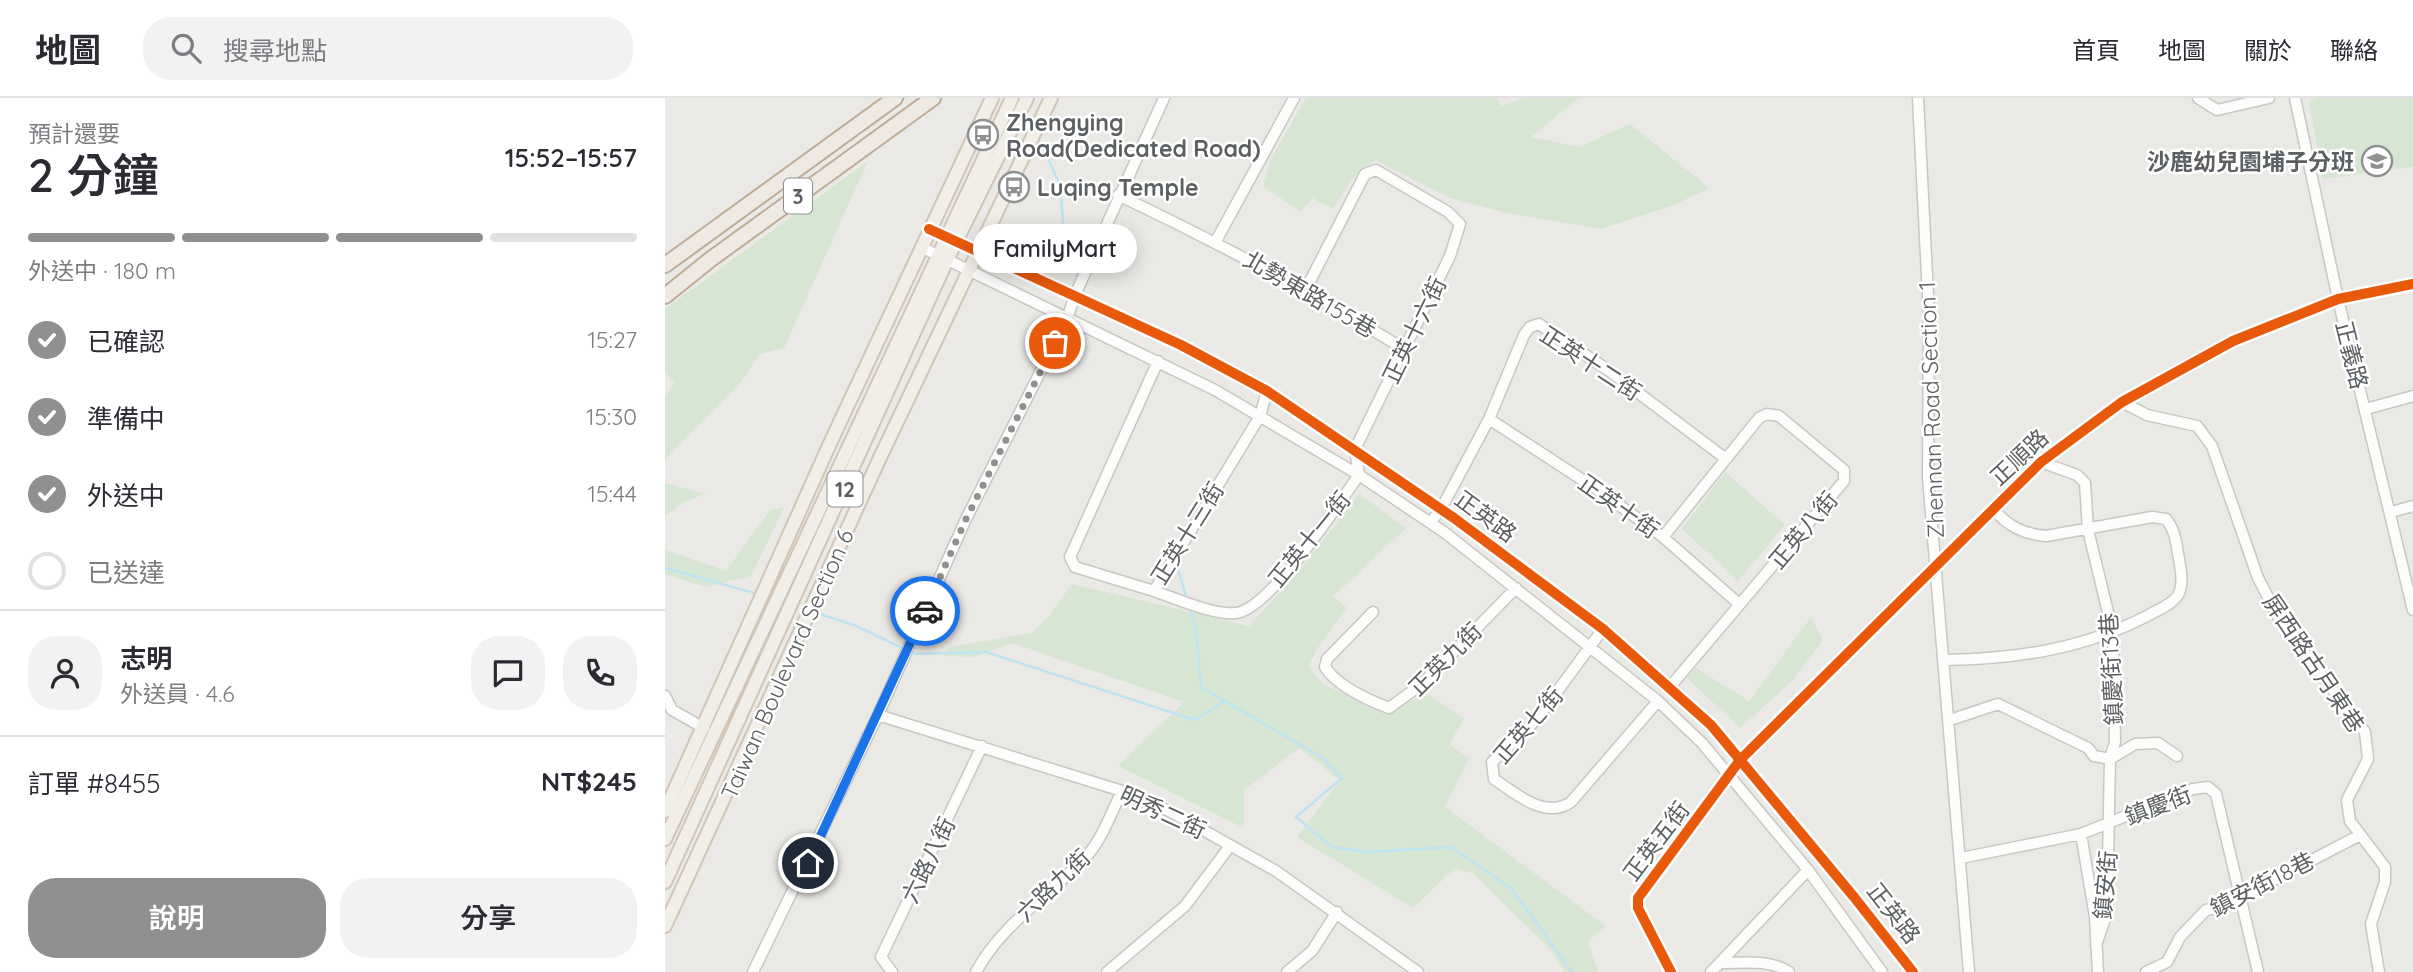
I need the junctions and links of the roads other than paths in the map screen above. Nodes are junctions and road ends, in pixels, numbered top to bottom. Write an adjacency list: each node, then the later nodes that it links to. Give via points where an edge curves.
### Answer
1 (895, 98): 20 (highway, 3)
2 (933, 98): 25 (highway, 3)
3 (1012, 98): 15 (main road, Taiwan Boulevard Section 6 / 12)
4 (1027, 98): 15 (main road, Taiwan Boulevard Section 6 / 12)
5 (1051, 98): 18 (main road, Taiwan Boulevard Section 6 / 12)
6 (1164, 98): 13 (street)
7 (1294, 98): 16 (street, 北勢東路155巷)
8 (1918, 98): 47 (street, Zhennan Road Section 1, via 1929,316 1928,477)
9 (2198, 98): 10 (street, via 2217,110)
10 (2269, 98)
11 (2295, 98): 26 (street, 正義路)
12 (990, 99): 14 (main road, 12)
13 (1118, 195): 16 (street, 北勢東路155巷); 24 (street)
14 (929, 229): 15 (street, 正英路); 17 (main road, 12)
15 (951, 239): 18 (street, 正英路); 19 (main road, Taiwan Boulevard Section 6 / 12)
16 (1216, 241): 23 (street, 北勢東路155巷)
17 (921, 247): 19 (street, 正英路); 62 (main road, 12)
18 (979, 251): 21 (main road, Taiwan Boulevard Section 6 / 12); 24 (street, 正英路)
19 (942, 257): 21 (street, 正英路); 73 (main road, Taiwan Boulevard Section 6 / 12); 77 (main road, Taiwan Boulevard Section 6 / 12)
20 (665, 265)
21 (970, 272): 27 (street, 正英路); 80 (main road, Taiwan Boulevard Section 6 / 12)
22 (2413, 284): 26 (street, 正順路)
23 (1306, 289): 28 (street, 北勢東路155巷); 28 (street, 正英十六街, via 1365,174 1376,170 1448,212 1460,224 1458,236)
24 (1075, 295): 27 (street); 30 (street, 正英路)
25 (665, 296)
26 (2338, 299): 32 (street, 正順路, via 2233,341); 33 (street, 正義路)
27 (1067, 319): 29 (street, 正英路); 60 (street, via 966,519)
28 (1404, 349): 36 (street, 正英十六街)
29 (1158, 361): 34 (street, 正英路); 49 (street, 正英十三街, via 1070,556 1075,566)
30 (1267, 391): 34 (street, 正英十三街); 36 (street, 正英路)
31 (2413, 396): 33 (street)
32 (2122, 401): 38 (street, 正順路); 72 (street, 屏西路古月東巷, via 2147,415 2197,426 2212,446 2258,579 2282,624 2364,732 2368,759 2347,800 2350,821)
33 (2366, 409): 43 (street, 正義路)
34 (1260, 416): 39 (street, 正英路); 49 (street, 正英十三街)
35 (1489, 419): 37 (street, 正英十二街, via 1524,335 1539,324); 41 (street, 正英十二街); 46 (street, 正英十街)
36 (1355, 449): 39 (street, 正英十一街); 41 (street, 正英路)
37 (1726, 459): 46 (street, 正英八街); 50 (street, 正英八街, via 1767,414 1779,416 1845,470 1845,481)
38 (2041, 462): 42 (street, 正順路); 45 (street, 鎮慶街13巷, via 2077,475 2085,483)
39 (1359, 475): 44 (street, 正英路); 49 (street, 正英十一街, via 1300,557 1251,607 1237,614 1221,612)
40 (2413, 506): 43 (street)
41 (1441, 509): 44 (street, 正英十二街); 53 (street, 正英路)
42 (1994, 510): 45 (street, via 2029,535); 47 (street, 正順路)
43 (2391, 512): 51 (street, 正義路)
44 (1431, 522): 48 (street, 正英路)
45 (2088, 530): 54 (street, 鎮慶街13巷); 54 (street, via 2152,517 2166,519 2173,528 2182,575 2177,598)
46 (1663, 537): 50 (street, 正英十街)
47 (1936, 567): 56 (street, Zhennan Road Section 1); 66 (street, 正順路)
48 (1516, 588): 52 (street, 正英九街, via 1422,684 1389,708 1330,675 1325,667 1327,659); 55 (street, 正英路)
49 (1154, 591)
50 (1739, 604): 57 (street, 正英八街)
51 (2413, 610)
52 (1373, 612)
53 (1603, 629): 55 (street, 正英七街); 57 (street, 正英路)
54 (2113, 633): 56 (street, via 2004,659); 65 (street, 鎮慶街13巷, via 2115,742)
55 (1590, 646): 59 (street, 正英路); 59 (street, 正英七街, via 1538,719 1492,762 1494,779 1549,811 1561,810)
56 (1945, 660): 61 (street, Zhennan Road Section 1)
57 (1669, 688): 66 (street, 正英路, via 1711,725)
58 (665, 696): 62 (street, via 672,710)
59 (1658, 701): 67 (street, 正英路)
60 (878, 715): 63 (street, 明秀二街); 83 (street)
61 (1950, 720): 65 (street, via 2006,705 2088,748 2094,756); 75 (street, Zhennan Road Section 1)
62 (704, 728): 69 (main road, 12)
63 (982, 746): 68 (street, 明秀二街); 84 (street, 六路八街, via 881,957)
64 (2178, 756): 65 (street, via 2158,743 2135,744)
65 (2110, 759): 70 (street, 鎮慶街13巷)
66 (1740, 760): 67 (street, 正順路); 93 (street, 正英路)
67 (1730, 777): 76 (street, 正英路); 89 (street, 正英五街, via 1638,898 1638,908)
68 (1122, 791): 74 (street, 明秀二街, via 1171,812); 85 (street, 六路九街, via 1087,856 1013,924)
69 (665, 811)
70 (2109, 823): 71 (street, 鎮慶街); 78 (street, 鎮慶街, via 2208,787 2216,794); 81 (street, 鎮安街, via 2107,913)
71 (2081, 834): 75 (street, 鎮慶街); 81 (street, 鎮安街)
72 (2360, 835): 78 (street, 鎮安街18巷); 98 (street, 屏西路古月東巷, via 2385,867 2385,882 2371,924)
73 (665, 839)
74 (1230, 846): 79 (street, 明秀二街); 86 (street, via 1185,906)
75 (1961, 858): 94 (street, Zhennan Road Section 1)
76 (1808, 870): 82 (street); 92 (street, 正英路)
77 (665, 881)
78 (2239, 898): 96 (street, 鎮安街18巷, via 2206,910 2180,937 2167,962); 97 (street, 鎮慶街)
79 (1337, 912): 87 (street, via 1312,951); 88 (street, 明秀二街)
80 (665, 926)
81 (2096, 945): 95 (street, 鎮安街)
82 (1721, 963): 90 (street); 91 (street, via 1757,962)
83 (754, 972)
84 (892, 972)
85 (976, 972)
86 (1107, 972)
87 (1287, 972)
88 (1418, 972)
89 (1671, 972)
90 (1711, 972)
91 (1789, 972)
92 (1882, 972)
93 (1913, 972)
94 (1969, 972)
95 (2098, 972)
96 (2146, 972)
97 (2258, 972)
98 (2379, 972)

